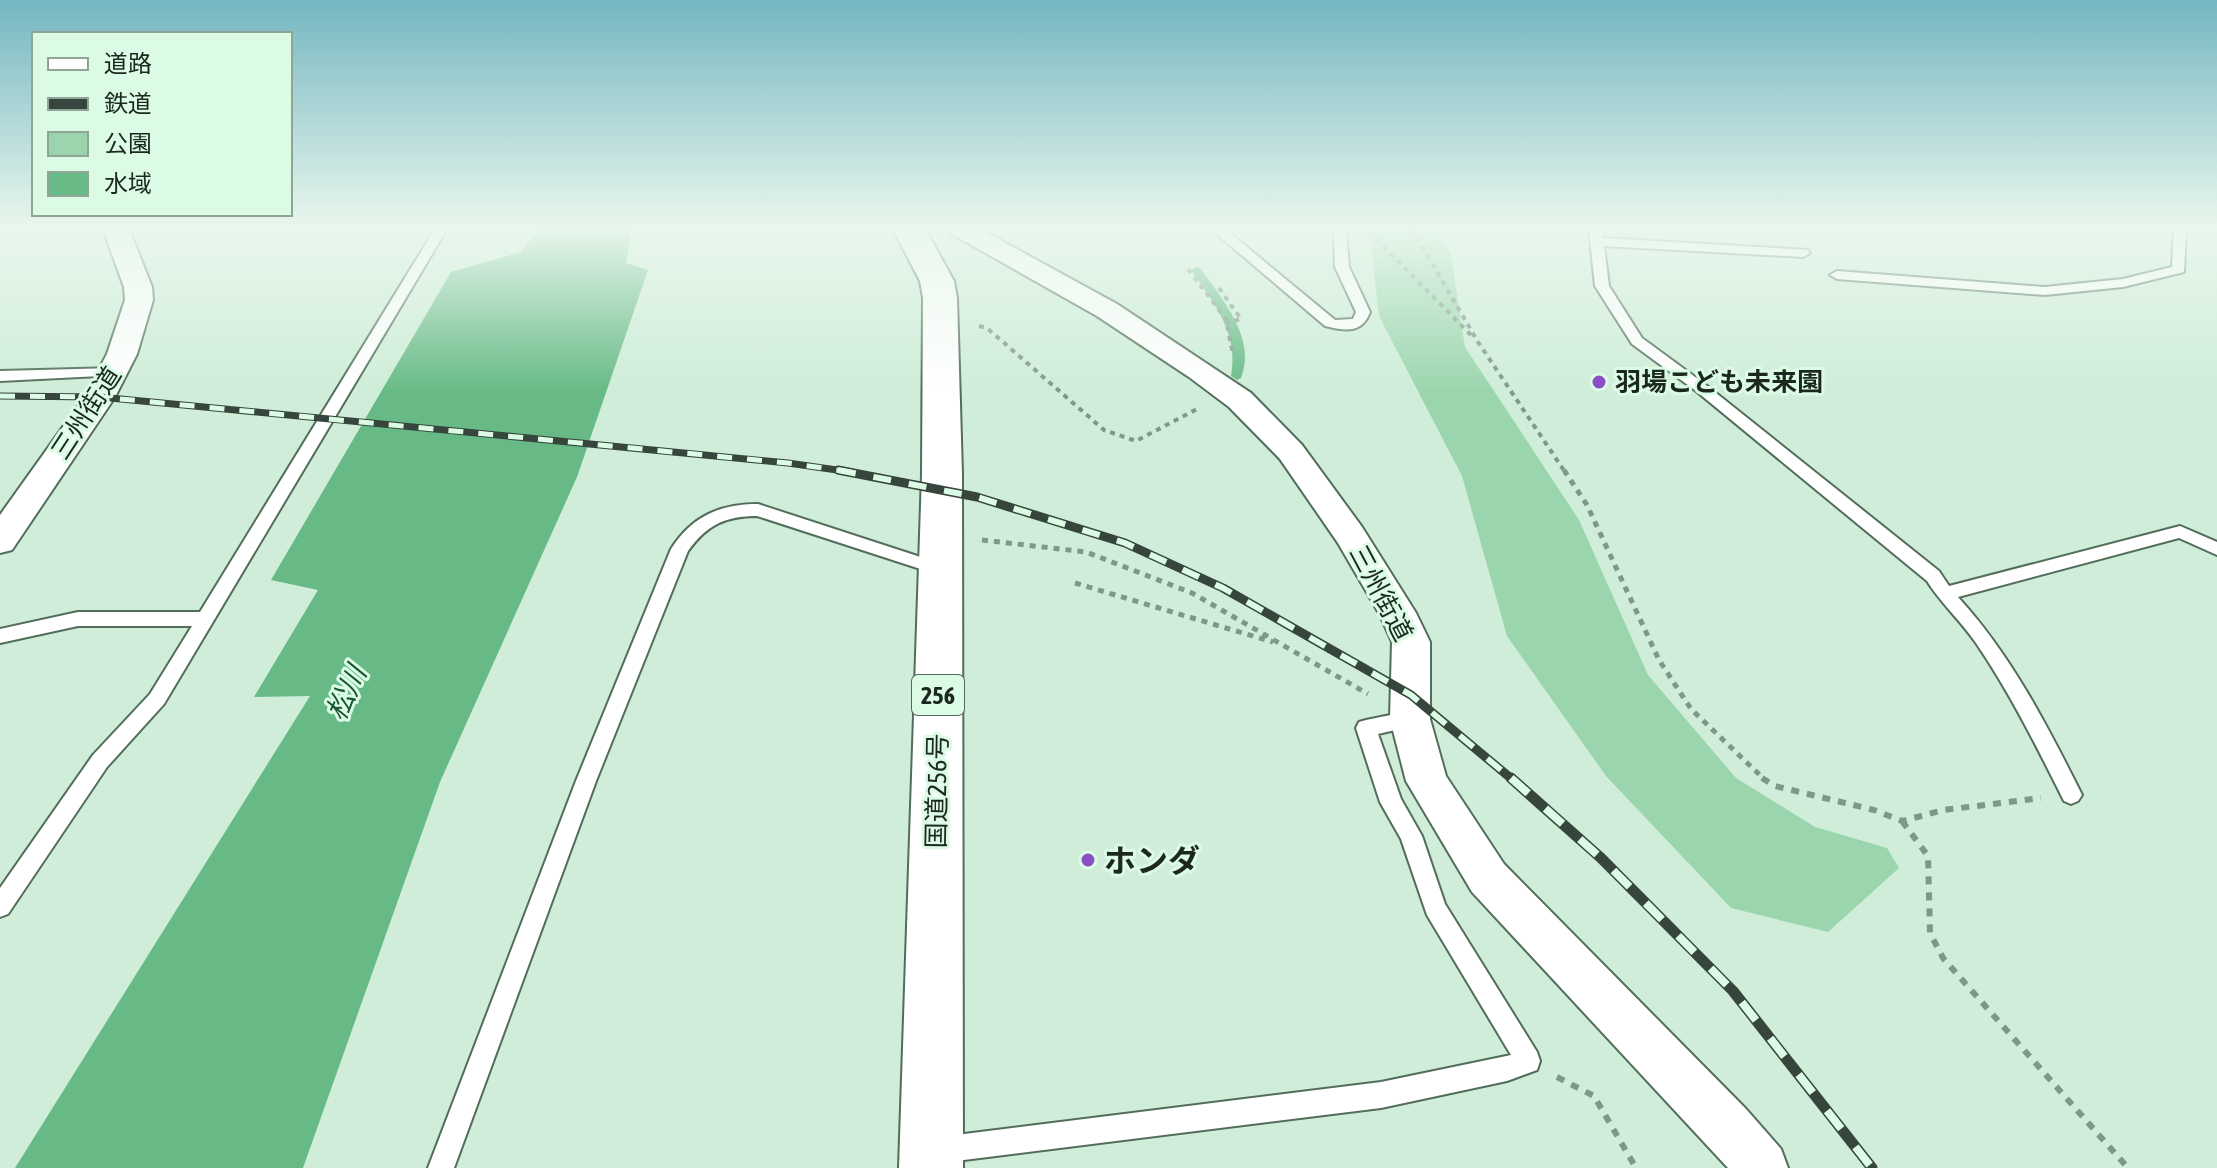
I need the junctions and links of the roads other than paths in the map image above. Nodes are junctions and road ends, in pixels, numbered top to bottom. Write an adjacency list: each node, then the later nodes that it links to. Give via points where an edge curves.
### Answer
1 (137, 284): 10 (street, 三州街道, via 139,300)
2 (408, 284): 16 (lane)
3 (937, 284): 14 (highway, 国道256号 / 256)
4 (1059, 284): 18 (street, 三州街道, via 1226,389 1291,452 1350,535 1411,642)
5 (1283, 284): 6 (lane, via 1330,323 1340,325 1359,323 1363,312)
6 (1350, 284)
7 (1602, 284): 15 (lane, via 1637,341 1933,576)
8 (1948, 284): 9 (lane, via 2045,291)
9 (2118, 284)
10 (115, 372): 11 (lane); 12 (street, 三州街道)
11 (0, 376)
12 (0, 541)
13 (2217, 549): 15 (lane, via 2180,532)
14 (939, 569): 21 (highway, 国道256号 / 256); 22 (lane, via 758,510 732,509 694,528 680,549 586,781)
15 (1943, 594): 19 (lane, via 1981,635 2030,709)
16 (205, 619): 17 (lane, via 78,619); 20 (lane, via 157,699 100,761)
17 (0, 636)
18 (1410, 719): 21 (lane, via 1366,728 1391,802 1411,836 1435,908 1528,1061 1381,1095 974,1148); 23 (street, 三州街道, via 1427,781 1488,878)
19 (2071, 795)
20 (0, 907)
21 (930, 1159)
22 (441, 1168)
23 (1762, 1168)

